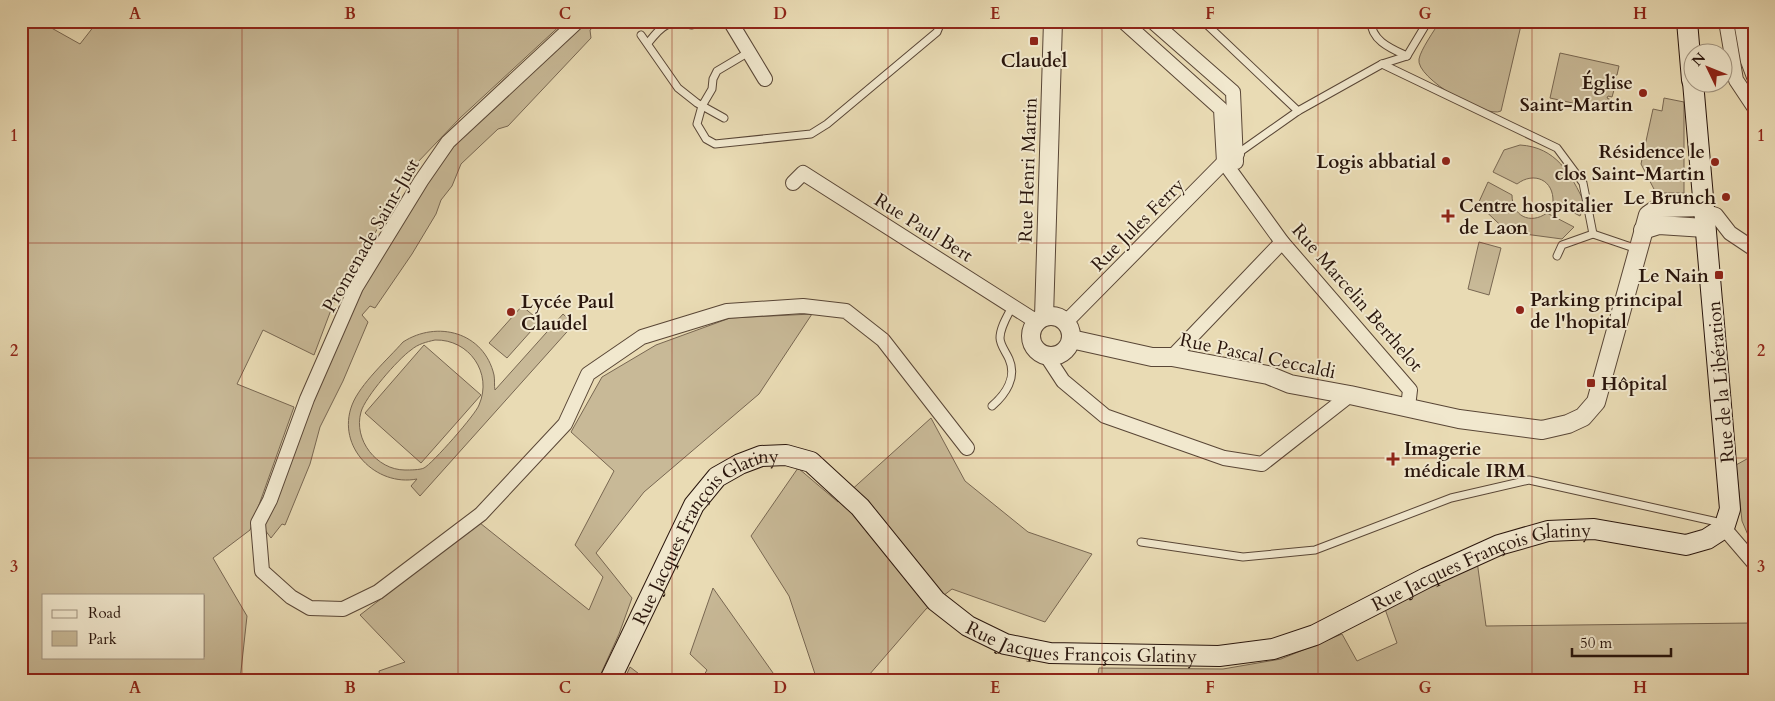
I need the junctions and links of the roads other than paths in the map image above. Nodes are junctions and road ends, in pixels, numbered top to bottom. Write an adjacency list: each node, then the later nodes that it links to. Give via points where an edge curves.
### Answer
1 (578, 21): 47 (street, Promenade Saint-Just, via 448,142 356,287 258,523 262,571 291,597 310,608 343,609 378,592 481,514 565,424 588,374 642,337 726,311 803,306 846,311 884,340)
2 (698, 21): 17 (lane, via 692,25 665,24)
3 (730, 21): 18 (street)
4 (937, 21): 24 (lane, via 937,32 811,134 715,144 706,139 698,124)
5 (1122, 21): 15 (street)
6 (1203, 21): 26 (lane)
7 (1371, 21): 19 (lane, via 1384,46)
8 (1428, 21): 19 (lane)
9 (1687, 21): 16 (main road, Rue de la Libération)
10 (1726, 21): 25 (street, via 1736,80)
11 (1742, 21): 21 (street, via 1748,61)
12 (1053, 22): 40 (street, Rue Henri Martin)
13 (1156, 22): 15 (street); 28 (street, via 1232,92)
14 (641, 35): 17 (lane)
15 (1144, 40): 29 (street, via 1221,109)
16 (1689, 42)
17 (648, 43): 24 (lane, via 678,88)
18 (749, 52): 22 (street); 24 (lane, via 717,72)
19 (1407, 56): 20 (lane)
20 (1382, 64): 26 (lane); 34 (lane, via 1557,148 1583,183)
21 (1754, 77)
22 (764, 79)
23 (1694, 92): 32 (main road, Rue de la Libération)
24 (702, 106): 27 (lane)
25 (1754, 107)
26 (1298, 111): 28 (lane)
27 (724, 118)
28 (1237, 154): 29 (street, Rue Jules Ferry); 30 (street)
29 (1224, 162): 30 (street, Rue Marcelin Berthelot); 41 (street, Rue Jules Ferry)
30 (1236, 178): 35 (street, Rue Marcelin Berthelot)
31 (793, 183): 39 (street, Rue Paul Bert, via 802,173)
32 (1705, 220): 33 (street); 33 (street, via 1716,215); 36 (street, via 1659,225 1643,218); 48 (main road, Rue de la Libération, via 1729,475 1730,509)
33 (1730, 233): 37 (street)
34 (1593, 234): 36 (lane); 38 (lane, via 1562,245)
35 (1282, 242): 43 (street); 46 (street, Rue Marcelin Berthelot, via 1410,390)
36 (1638, 249): 46 (street, via 1596,402 1583,417 1542,430 1459,419)
37 (1754, 249)
38 (1557, 256)
39 (1013, 305): 40 (street, Rue Paul Bert); 45 (lane, via 1000,332 1000,341 1012,368 1010,383 1001,399)
40 (1041, 319): 41 (street, via 1056,316); 42 (street, via 1033,327 1032,341)
41 (1068, 331): 42 (street, via 1069,345 1059,354); 43 (street, Rue Pascal Ceccaldi, via 1152,357)
42 (1046, 355): 44 (street, via 1063,381 1105,416 1224,458 1262,464)
43 (1172, 357): 44 (street, Rue Pascal Ceccaldi)
44 (1350, 395): 46 (street, Rue Pascal Ceccaldi)
45 (992, 406)
46 (1408, 407)
47 (967, 448)
48 (1725, 526): 49 (lane, via 1529,480 1451,498 1315,550 1243,558); 50 (street); 51 (main road, Rue Jacques François Glatiny, via 1707,540 1686,545 1594,529 1548,531 1499,544 1315,635 1255,652 1219,656 1050,653 1005,644 968,626 936,601 860,507 811,462 786,455 761,456 717,477 694,505)
49 (1141, 542)
50 (1754, 563)
51 (610, 680)

